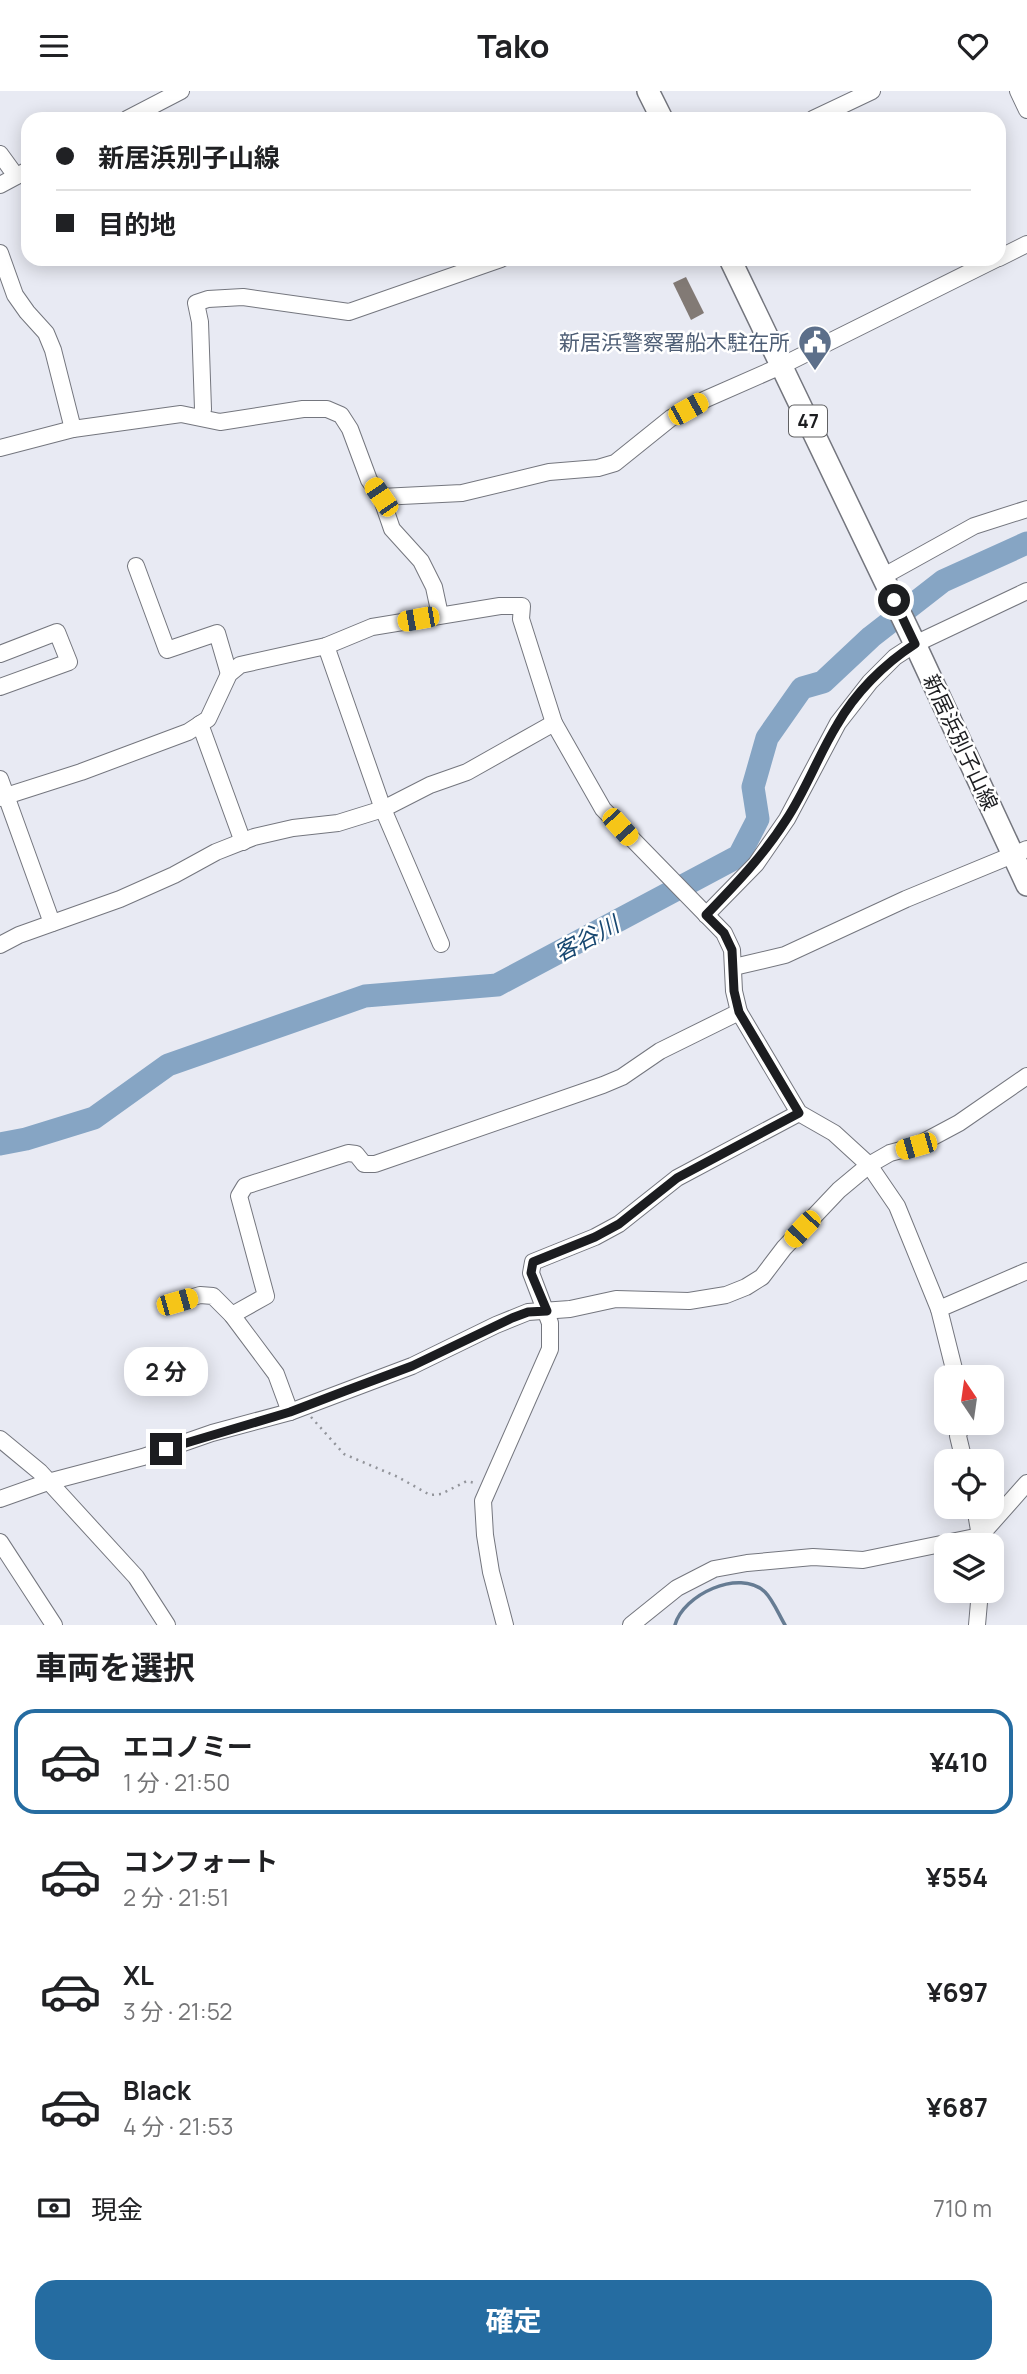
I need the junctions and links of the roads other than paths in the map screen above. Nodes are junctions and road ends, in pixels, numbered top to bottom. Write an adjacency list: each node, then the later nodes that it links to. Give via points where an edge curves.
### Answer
1 (181, 91): 6 (street)
2 (648, 91): 7 (main road)
3 (872, 91): 8 (street)
4 (1018, 91): 5 (street)
5 (1027, 110)
6 (140, 112)
7 (658, 112)
8 (828, 112)
9 (0, 154): 10 (street)
10 (21, 172)
11 (21, 174): 12 (street)
12 (0, 185)
13 (1027, 244): 15 (street)
14 (0, 253): 21 (street, via 15,295 46,333)
15 (1006, 254)
16 (481, 266): 20 (street, via 349,312 243,297 196,303)
17 (733, 266): 19 (main road, 新居浜別子山線 / 47)
18 (982, 266): 19 (street)
19 (781, 366): 23 (street, via 671,418 615,463 549,472 462,493); 26 (main road, 新居浜別子山線 / 47)
20 (201, 417): 21 (street, via 181,414); 23 (street, via 236,421 315,409 341,415)
21 (73, 429): 22 (street)
22 (0, 448)
23 (381, 497): 28 (street, via 392,529 421,561 434,587)
24 (1027, 509): 26 (street, via 975,526)
25 (136, 565): 32 (street, via 167,650 217,633)
26 (884, 580): 29 (main road, 新居浜別子山線 / 47)
27 (1027, 591): 29 (street)
28 (440, 615): 30 (street, via 372,627); 34 (street, via 522,606 521,619)
29 (913, 639): 40 (main road, 新居浜別子山線 / 47); 42 (street, via 838,723 787,819 756,863)
30 (326, 646): 32 (street, via 240,665); 38 (street)
31 (0, 654): 33 (street, via 57,632 69,662)
32 (229, 674): 35 (street, via 208,719)
33 (0, 687)
34 (554, 723): 38 (street, via 467,772); 42 (street, via 604,809)
35 (200, 724): 37 (street, via 81,772); 39 (street)
36 (0, 779): 37 (street)
37 (2, 797): 43 (street)
38 (383, 809): 39 (street); 44 (street)
39 (243, 842): 43 (street, via 120,899)
40 (1021, 852): 41 (main road, 新居浜別子山線 / 47); 46 (street, via 785,955)
41 (1027, 885)
42 (704, 913): 46 (street, via 724,933)
43 (52, 923): 45 (street)
44 (441, 944)
45 (0, 945)
46 (734, 967): 47 (street)
47 (739, 1012): 49 (street); 55 (street, via 660,1051 603,1086 375,1164 364,1164 356,1154 348,1153 245,1187 239,1196 266,1296)
48 (1027, 1076): 50 (street, via 959,1123)
49 (799, 1113): 50 (street, via 834,1133); 54 (street, via 677,1178 619,1224 533,1262 531,1273)
50 (869, 1164): 53 (street, via 897,1206); 54 (street, via 839,1189 762,1277 747,1287 689,1301 616,1299)
51 (1027, 1271): 53 (street)
52 (177, 1302): 55 (street, via 213,1296)
53 (939, 1309): 56 (street)
54 (547, 1311): 57 (street, via 506,1320 412,1366); 68 (street, via 551,1349 484,1501 491,1573)
55 (232, 1315): 57 (street, via 276,1374)
56 (953, 1365)
57 (295, 1410): 59 (street)
58 (0, 1439): 59 (street)
59 (48, 1482): 61 (street); 67 (street, via 136,1577)
60 (1027, 1483): 62 (street)
61 (0, 1499)
62 (987, 1533)
63 (0, 1542): 66 (street)
64 (934, 1549): 69 (street, via 863,1560 813,1557 714,1569 677,1588)
65 (979, 1603): 70 (street)
66 (54, 1625)
67 (167, 1625)
68 (505, 1625)
69 (631, 1625)
70 (977, 1625)

